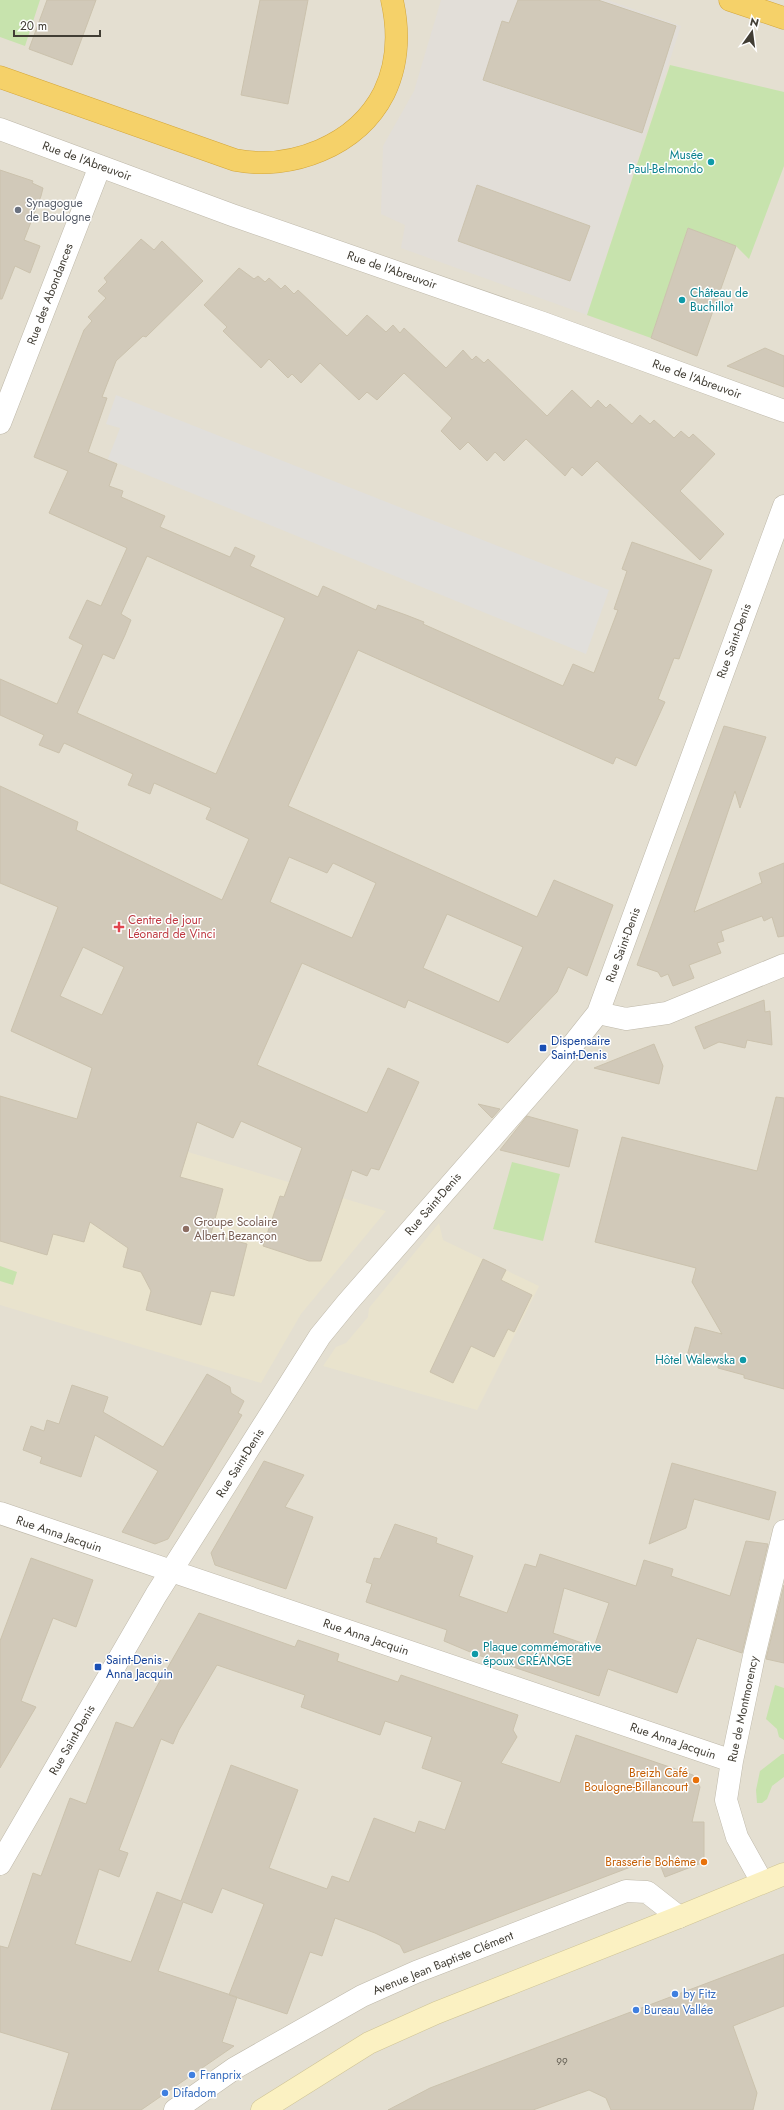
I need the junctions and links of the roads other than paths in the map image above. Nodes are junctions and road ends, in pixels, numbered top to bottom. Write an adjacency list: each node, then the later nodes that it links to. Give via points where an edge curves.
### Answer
1 (392, 0): 4 (highway, via 396,43 393,69 383,94 368,115 347,134 322,150 296,159 264,163 235,160)
2 (730, 0): 3 (highway)
3 (784, 18)
4 (0, 77)
5 (0, 129): 6 (street, Rue de l'Abreuvoir)
6 (100, 166): 7 (street, Rue de l'Abreuvoir); 8 (street, Rue des Abondances)
7 (784, 411)
8 (0, 423)
9 (784, 506): 11 (street, Rue Saint-Denis)
10 (784, 965): 11 (street, via 667,1013 626,1019)
11 (598, 1013): 14 (street, Rue Saint-Denis, via 320,1336)
12 (0, 1513): 14 (street, Rue Anna Jacquin)
13 (784, 1531): 15 (street, Rue de Montmorency)
14 (170, 1572): 15 (street, Rue Anna Jacquin); 16 (street, Rue Saint-Denis)
15 (732, 1761): 18 (street, Rue de Montmorency, via 726,1800 737,1837)
16 (0, 1864)
17 (784, 1874): 18 (main road)
18 (762, 1882): 19 (main road)
19 (679, 1917): 20 (street, Avenue Jean Baptiste Clément, via 647,1892 626,1891 416,1972 362,1996 235,2068); 21 (main road, via 369,2042)
20 (175, 2110)
21 (262, 2110)

